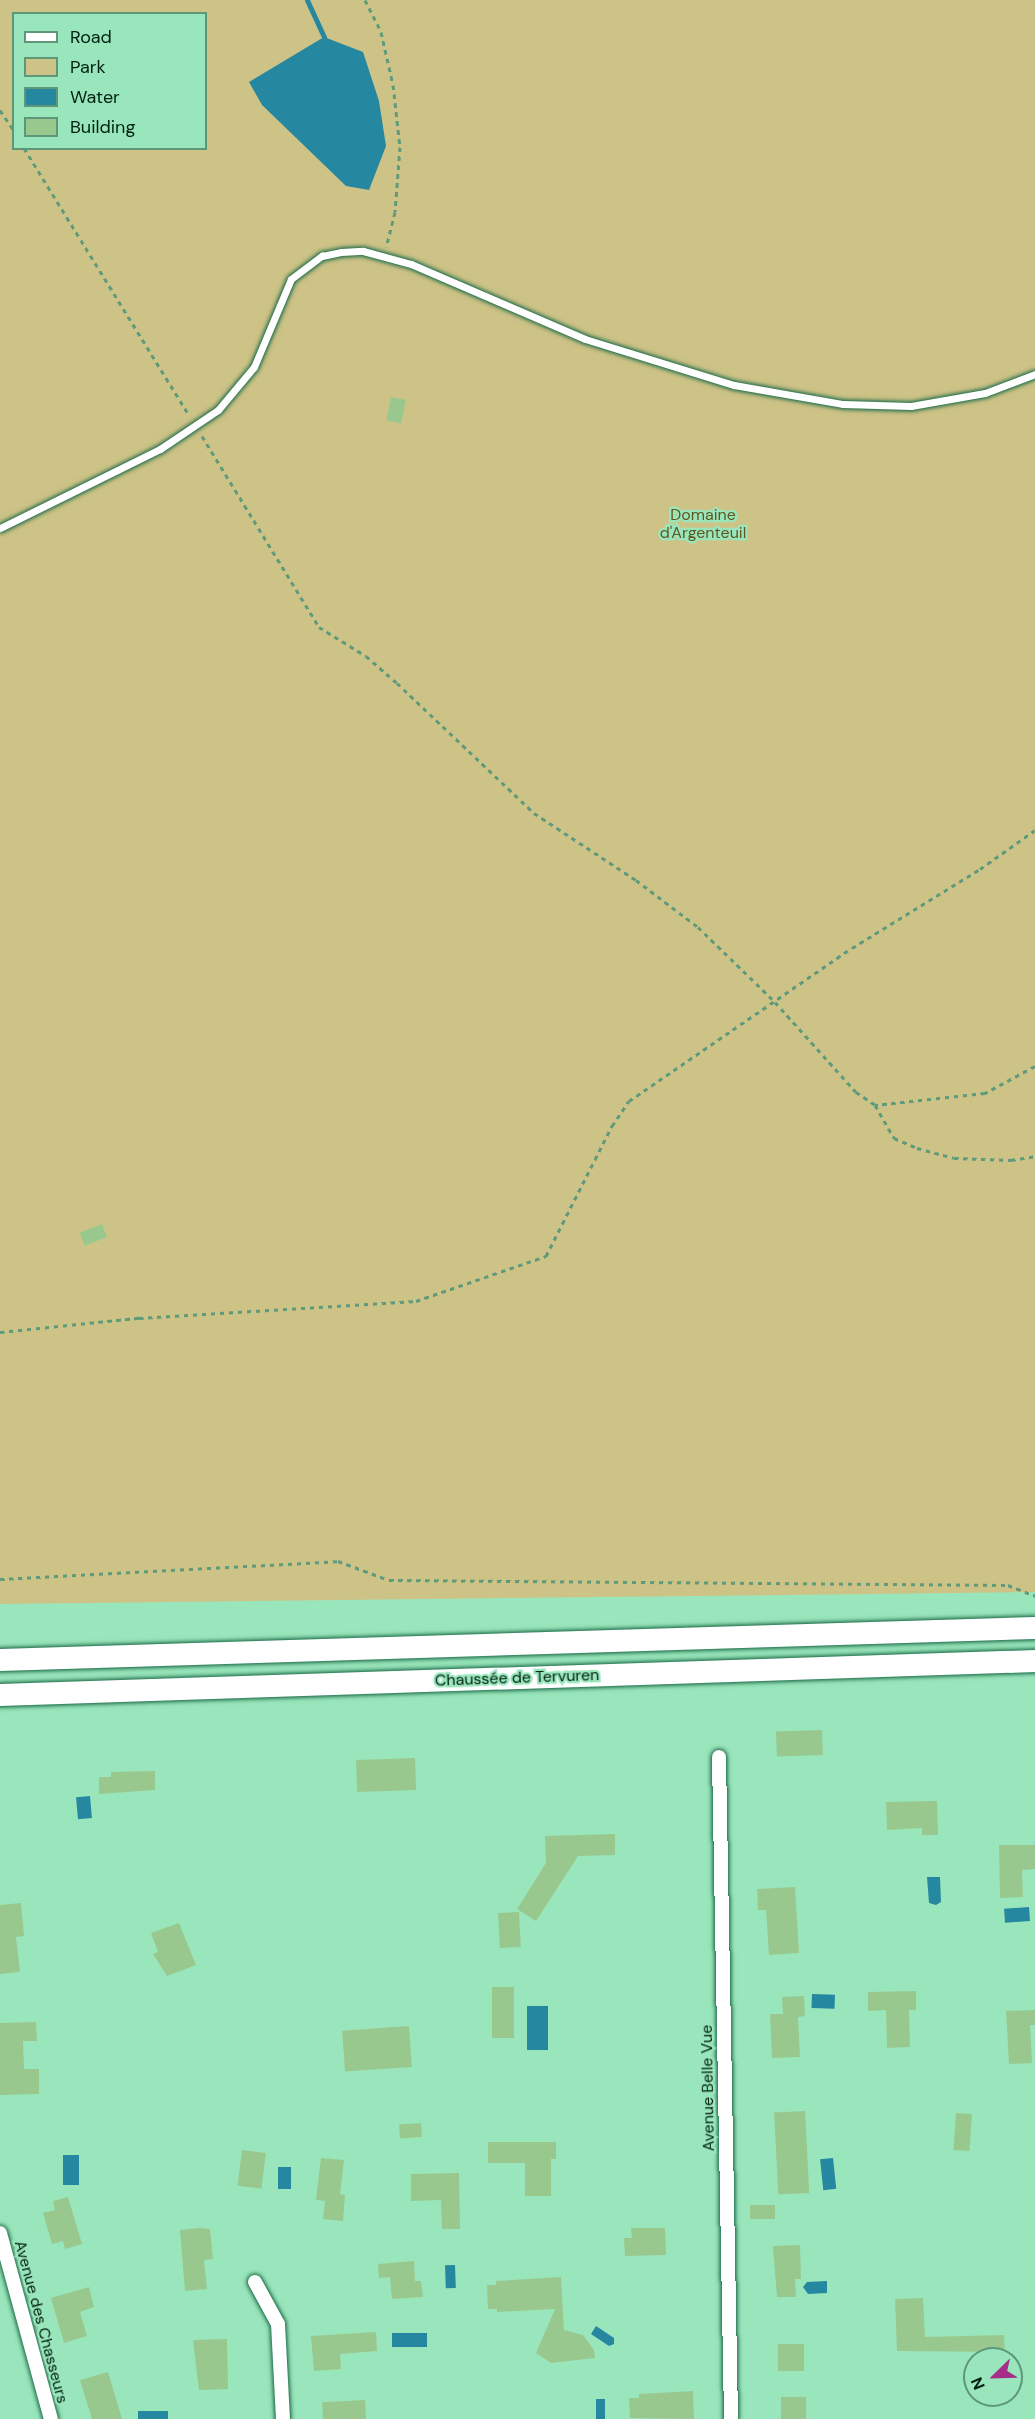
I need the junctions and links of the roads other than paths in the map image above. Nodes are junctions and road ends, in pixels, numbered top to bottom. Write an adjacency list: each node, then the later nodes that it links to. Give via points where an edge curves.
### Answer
1 (1035, 374): 2 (lane, via 985,393 911,406 843,404 734,385 585,339 411,264 363,251 341,252 305,265 291,279 254,367 218,410 160,449)
2 (0, 528)
3 (1035, 1628): 4 (highway, Chaussée de Tervuren)
4 (0, 1660)
5 (1035, 1661): 6 (highway, Chaussée de Tervuren)
6 (0, 1695)
7 (719, 1757): 12 (street, Avenue Belle Vue)
8 (0, 2233): 10 (street, Avenue des Chasseurs)
9 (255, 2282): 11 (street, via 278,2324)
10 (51, 2419)
11 (283, 2419)
12 (731, 2419)

